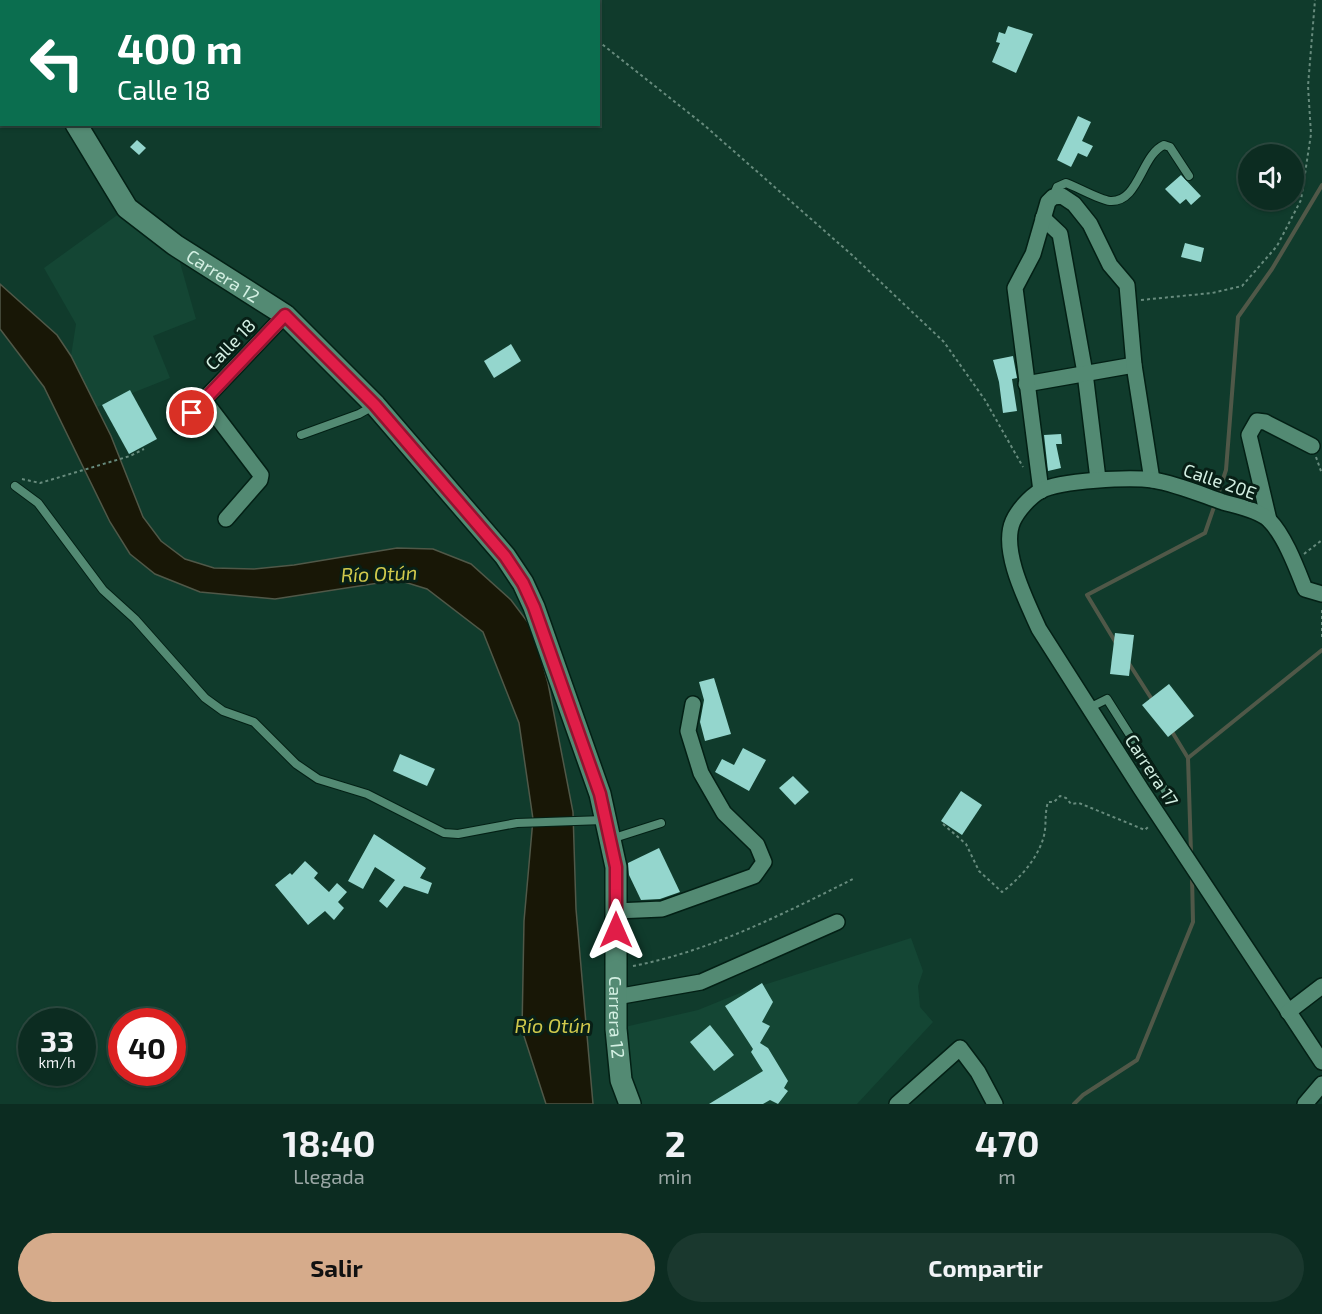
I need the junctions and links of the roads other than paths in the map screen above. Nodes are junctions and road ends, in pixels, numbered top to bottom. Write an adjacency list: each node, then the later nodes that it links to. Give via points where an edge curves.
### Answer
1 (77, 126): 5 (street, Carrera 12, via 127,208 175,245)
2 (1189, 176): 3 (lane, via 1170,147 1164,146 1143,168 1132,191 1119,199 1110,201 1066,183 1057,187)
3 (1053, 197): 4 (street); 6 (street, via 1062,196 1074,204 1090,224 1110,265 1127,285)
4 (1043, 218): 7 (street, via 1060,234); 8 (street, via 1033,254 1015,288)
5 (285, 315): 9 (street, Calle 18); 10 (street, Carrera 12)
6 (1134, 365): 7 (street); 15 (street)
7 (1085, 373): 8 (street); 14 (street)
8 (1026, 384): 17 (street)
9 (204, 400): 11 (street, Calle 18); 18 (street, via 261,476)
10 (375, 405): 12 (lane); 25 (street, Carrera 12, via 505,556 523,583 600,794)
11 (179, 426)
12 (301, 435)
13 (1312, 446): 19 (street, via 1265,422 1257,421 1252,427 1249,435)
14 (1098, 479): 15 (street, Calle 20E); 17 (street, Calle 20E)
15 (1152, 480): 19 (street, Calle 20E, via 1188,489)
16 (15, 486): 25 (lane, via 38,503 103,590 135,619 205,698 223,711 254,722 296,764 318,779 368,794 444,833 517,823)
17 (1041, 490): 22 (street, Carrera 17, via 1012,522 1008,545 1039,629)
18 (226, 519)
19 (1269, 520): 20 (street, Calle 20E, via 1294,561 1305,589)
20 (1322, 594)
21 (693, 704): 26 (street, via 688,731 701,773 724,813 757,845 764,862 754,876 662,909)
22 (1089, 708): 23 (lane, via 1107,699); 30 (street, Carrera 17)
23 (1171, 800)
24 (661, 823): 25 (lane)
25 (600, 826): 26 (street, Carrera 12, via 616,867)
26 (616, 911): 29 (street, Carrera 12)
27 (837, 922): 29 (street, via 701,982)
28 (1322, 986): 30 (street)
29 (615, 997): 33 (street, Carrera 12, via 621,1080)
30 (1288, 1012): 31 (street, Carrera 17)
31 (1322, 1062)
32 (1322, 1084): 36 (street)
33 (630, 1104)
34 (897, 1104): 35 (street, via 960,1048)
35 (995, 1104)
36 (1305, 1104)

